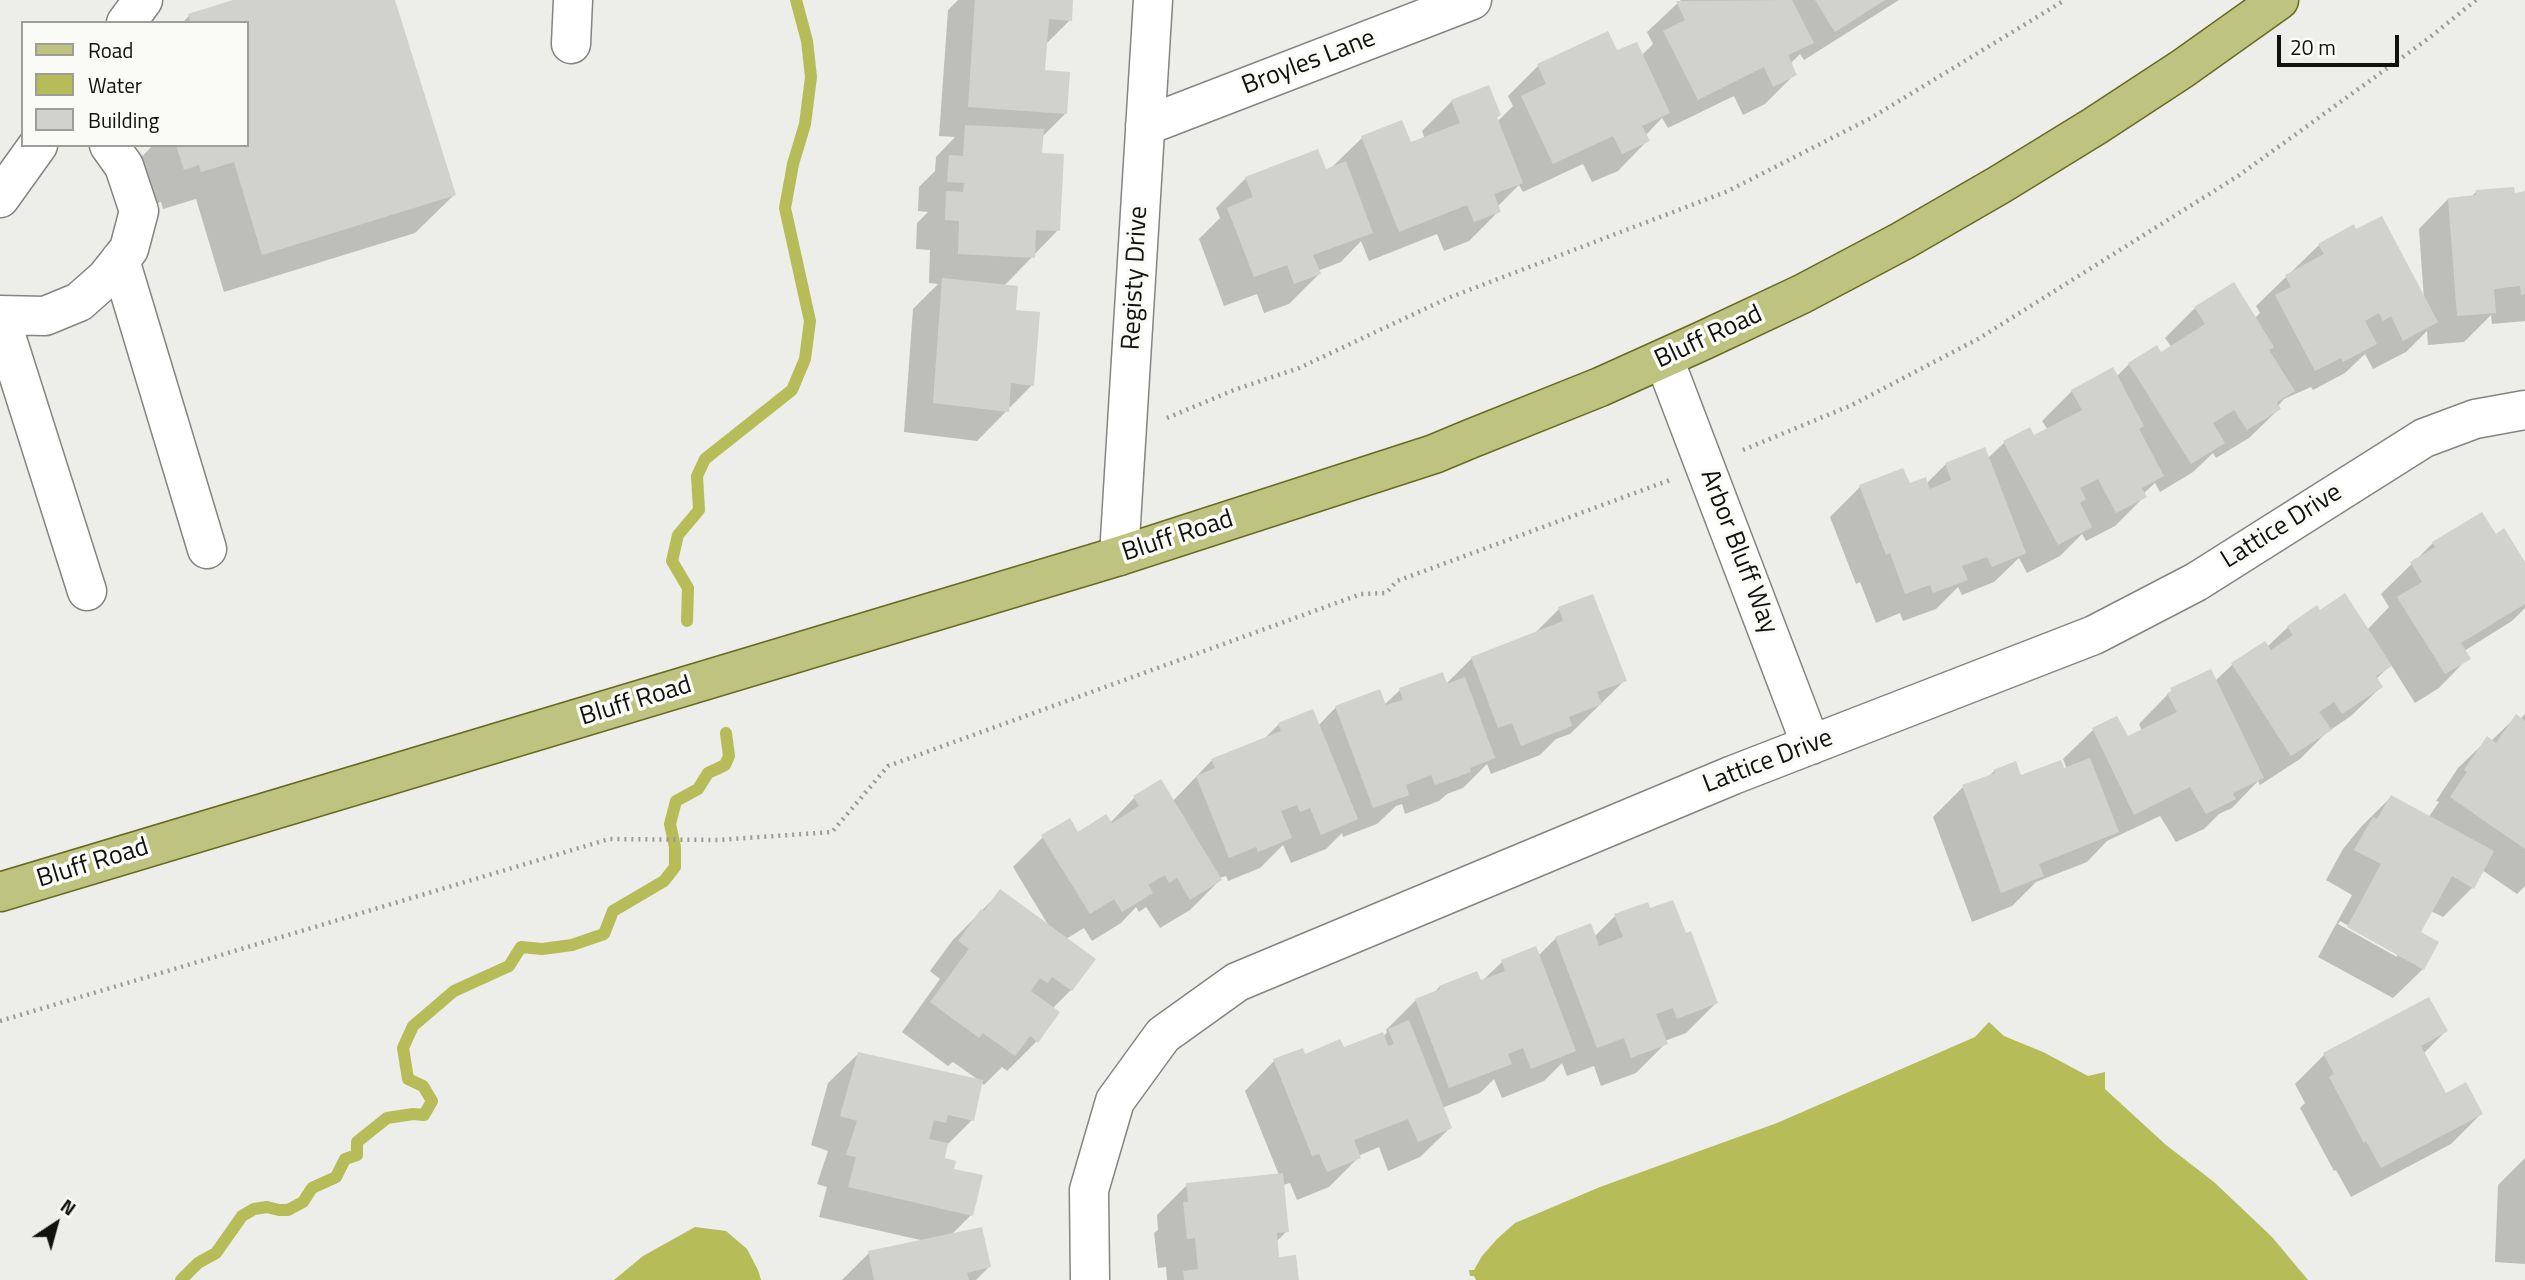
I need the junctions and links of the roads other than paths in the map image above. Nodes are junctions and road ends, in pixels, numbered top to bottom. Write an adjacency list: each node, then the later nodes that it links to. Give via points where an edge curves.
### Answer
1 (143, 0): 6 (street)
2 (573, 0): 7 (street)
3 (1153, 0): 8 (street, Registy Drive)
4 (1472, 0): 8 (street, Broyles Lane)
5 (2278, 0): 14 (main road, Bluff Road, via 2117,112 1931,225 1802,294)
6 (127, 21)
7 (571, 44)
8 (1145, 126): 17 (street, Registy Drive)
9 (37, 147): 11 (street)
10 (110, 147): 12 (street, via 124,166 139,211 129,249)
11 (0, 198)
12 (120, 260): 13 (street, via 79,302 44,316); 16 (street)
13 (0, 316): 18 (street)
14 (1664, 359): 17 (main road, Bluff Road, via 1434,454); 19 (street, Arbor Bluff Way)
15 (2525, 410): 19 (street, Lattice Drive, via 2484,416 2424,438 2196,582 2094,635)
16 (208, 549)
17 (1119, 556): 20 (main road, Bluff Road)
18 (87, 591)
19 (1811, 745): 21 (street, Lattice Drive, via 1237,982 1163,1035 1115,1101 1089,1190)
20 (0, 892)
21 (1090, 1280)

